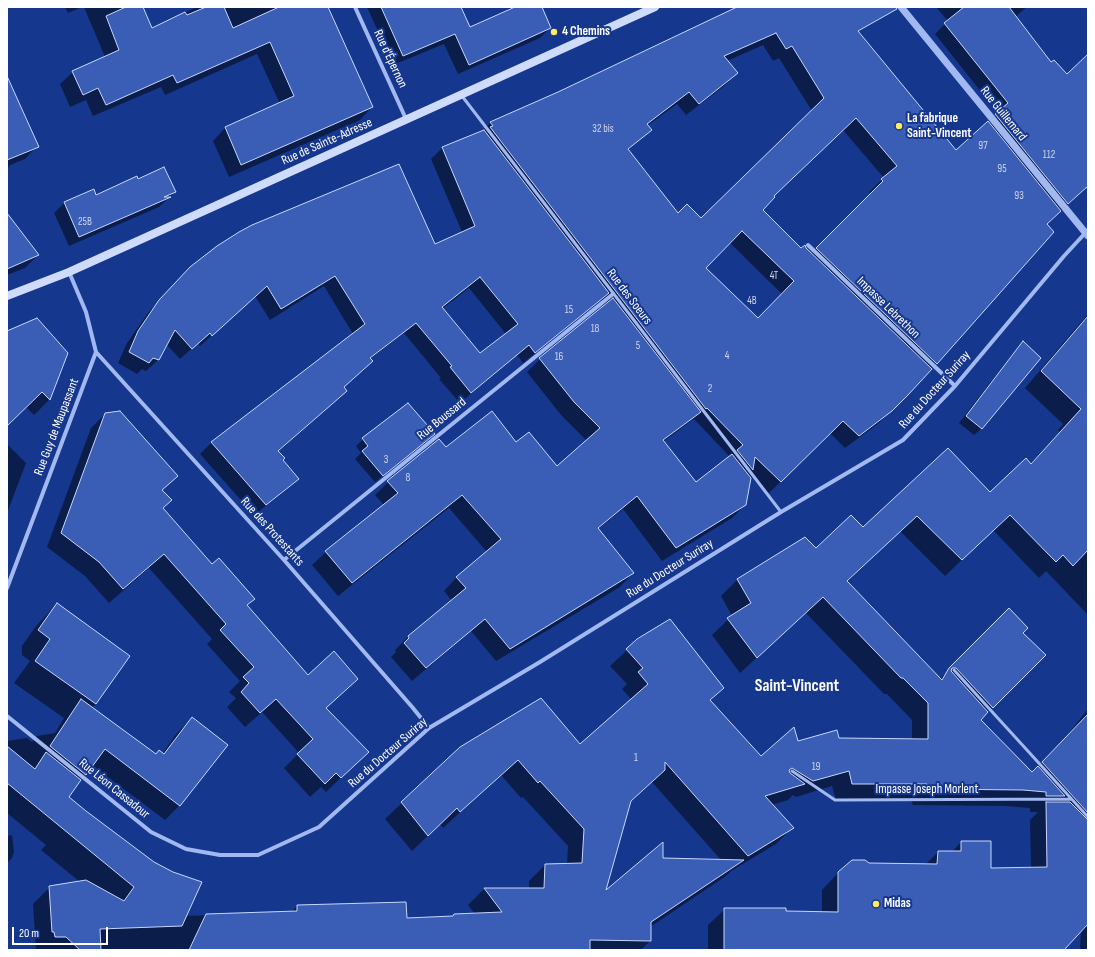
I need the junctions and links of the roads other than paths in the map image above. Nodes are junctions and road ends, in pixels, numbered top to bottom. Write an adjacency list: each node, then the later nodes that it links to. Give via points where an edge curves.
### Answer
1 (355, 7): 5 (street, Rue d'Épernon)
2 (655, 7): 4 (main road, Rue de Sainte-Adresse)
3 (901, 7): 6 (street, Rue Guillemard)
4 (461, 95): 5 (main road, Rue de Sainte-Adresse); 9 (lane, Rue des Soeurs)
5 (406, 120): 8 (main road, Rue de Sainte-Adresse)
6 (1087, 233): 12 (street, Rue du Docteur Suriray)
7 (808, 245): 12 (street, Impasse Lebrethon)
8 (68, 272): 10 (main road, Rue de Sainte-Adresse); 11 (street, via 86,312)
9 (613, 294): 13 (lane, Rue des Soeurs); 14 (street, Rue Boussard)
10 (7, 296)
11 (96, 352): 14 (street, Rue des Protestants); 15 (street, Rue Guy de Maupassant)
12 (955, 386): 13 (street, Rue du Docteur Suriray, via 903,440)
13 (781, 512): 18 (street, Rue du Docteur Suriray)
14 (284, 560): 18 (street, Rue des Protestants)
15 (7, 588)
16 (954, 670): 20 (lane)
17 (7, 716): 22 (street, Rue Léon Cassadour, via 151,832 186,850)
18 (429, 728): 22 (street, Rue du Docteur Suriray, via 319,827 258,854)
19 (792, 770): 20 (lane, Impasse Joseph Morlent, via 835,800)
20 (1071, 799): 21 (lane)
21 (1088, 817)
22 (220, 855)

